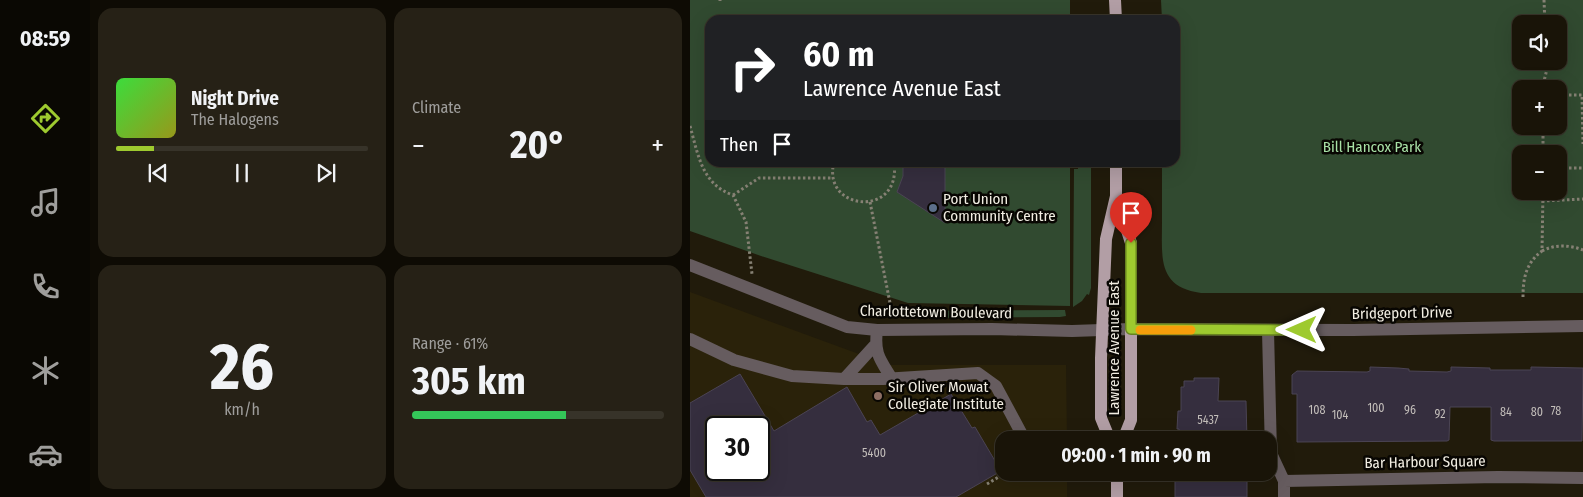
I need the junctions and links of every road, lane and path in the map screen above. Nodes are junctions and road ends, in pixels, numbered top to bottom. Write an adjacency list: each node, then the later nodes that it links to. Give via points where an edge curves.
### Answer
1 (1116, 0): 3 (main road)
2 (1544, 0): 4 (path)
3 (1116, 15)
4 (1545, 15)
5 (1567, 95): 7 (path, via 1582,95)
6 (690, 126): 14 (path, via 701,163 710,180 722,191)
7 (1583, 144)
8 (834, 167): 13 (path)
9 (895, 167): 19 (path, via 896,173 888,192)
10 (1116, 167): 15 (main road, Lawrence Avenue East)
11 (1567, 168): 12 (path)
12 (1583, 168)
13 (833, 178): 14 (path, via 759,178); 19 (path, via 841,194 850,200)
14 (733, 195): 23 (path, via 746,222)
15 (1116, 196): 26 (main road, Lawrence Avenue East, via 1131,243); 30 (main road, Lawrence Avenue East, via 1106,240)
16 (1567, 199): 17 (path)
17 (1583, 199)
18 (1542, 200): 21 (path)
19 (870, 202): 29 (path, via 891,308)
20 (1583, 250): 21 (path, via 1556,246)
21 (1542, 251): 24 (path, via 1528,267)
22 (690, 265): 23 (street, Charlottetown Boulevard)
23 (756, 289): 27 (street, Charlottetown Boulevard, via 848,327)
24 (1523, 297)
25 (1583, 326): 28 (street, Bridgeport Drive)
26 (1131, 329): 28 (street, Bridgeport Drive); 30 (street, Bridgeport Drive); 37 (main road, Lawrence Avenue East, via 1131,420)
27 (876, 330): 29 (street, Charlottetown Boulevard); 32 (street)
28 (1268, 330): 41 (street, via 1271,453)
29 (892, 331): 30 (street, Charlottetown Boulevard)
30 (1102, 331): 36 (main road, Lawrence Avenue East, via 1101,418)
31 (690, 339): 33 (street, via 734,360 792,376)
32 (875, 346): 33 (street); 34 (street)
33 (844, 379): 34 (street)
34 (892, 379): 35 (street, via 978,373 996,386)
35 (1020, 431)
36 (1106, 431)
37 (1127, 431)
38 (1583, 478): 41 (street, Bar Harbour Square)
39 (995, 479): 42 (path)
40 (1117, 481): 43 (main road)
41 (1284, 481): 44 (street)
42 (987, 484)
43 (1117, 497)
44 (1284, 497)

